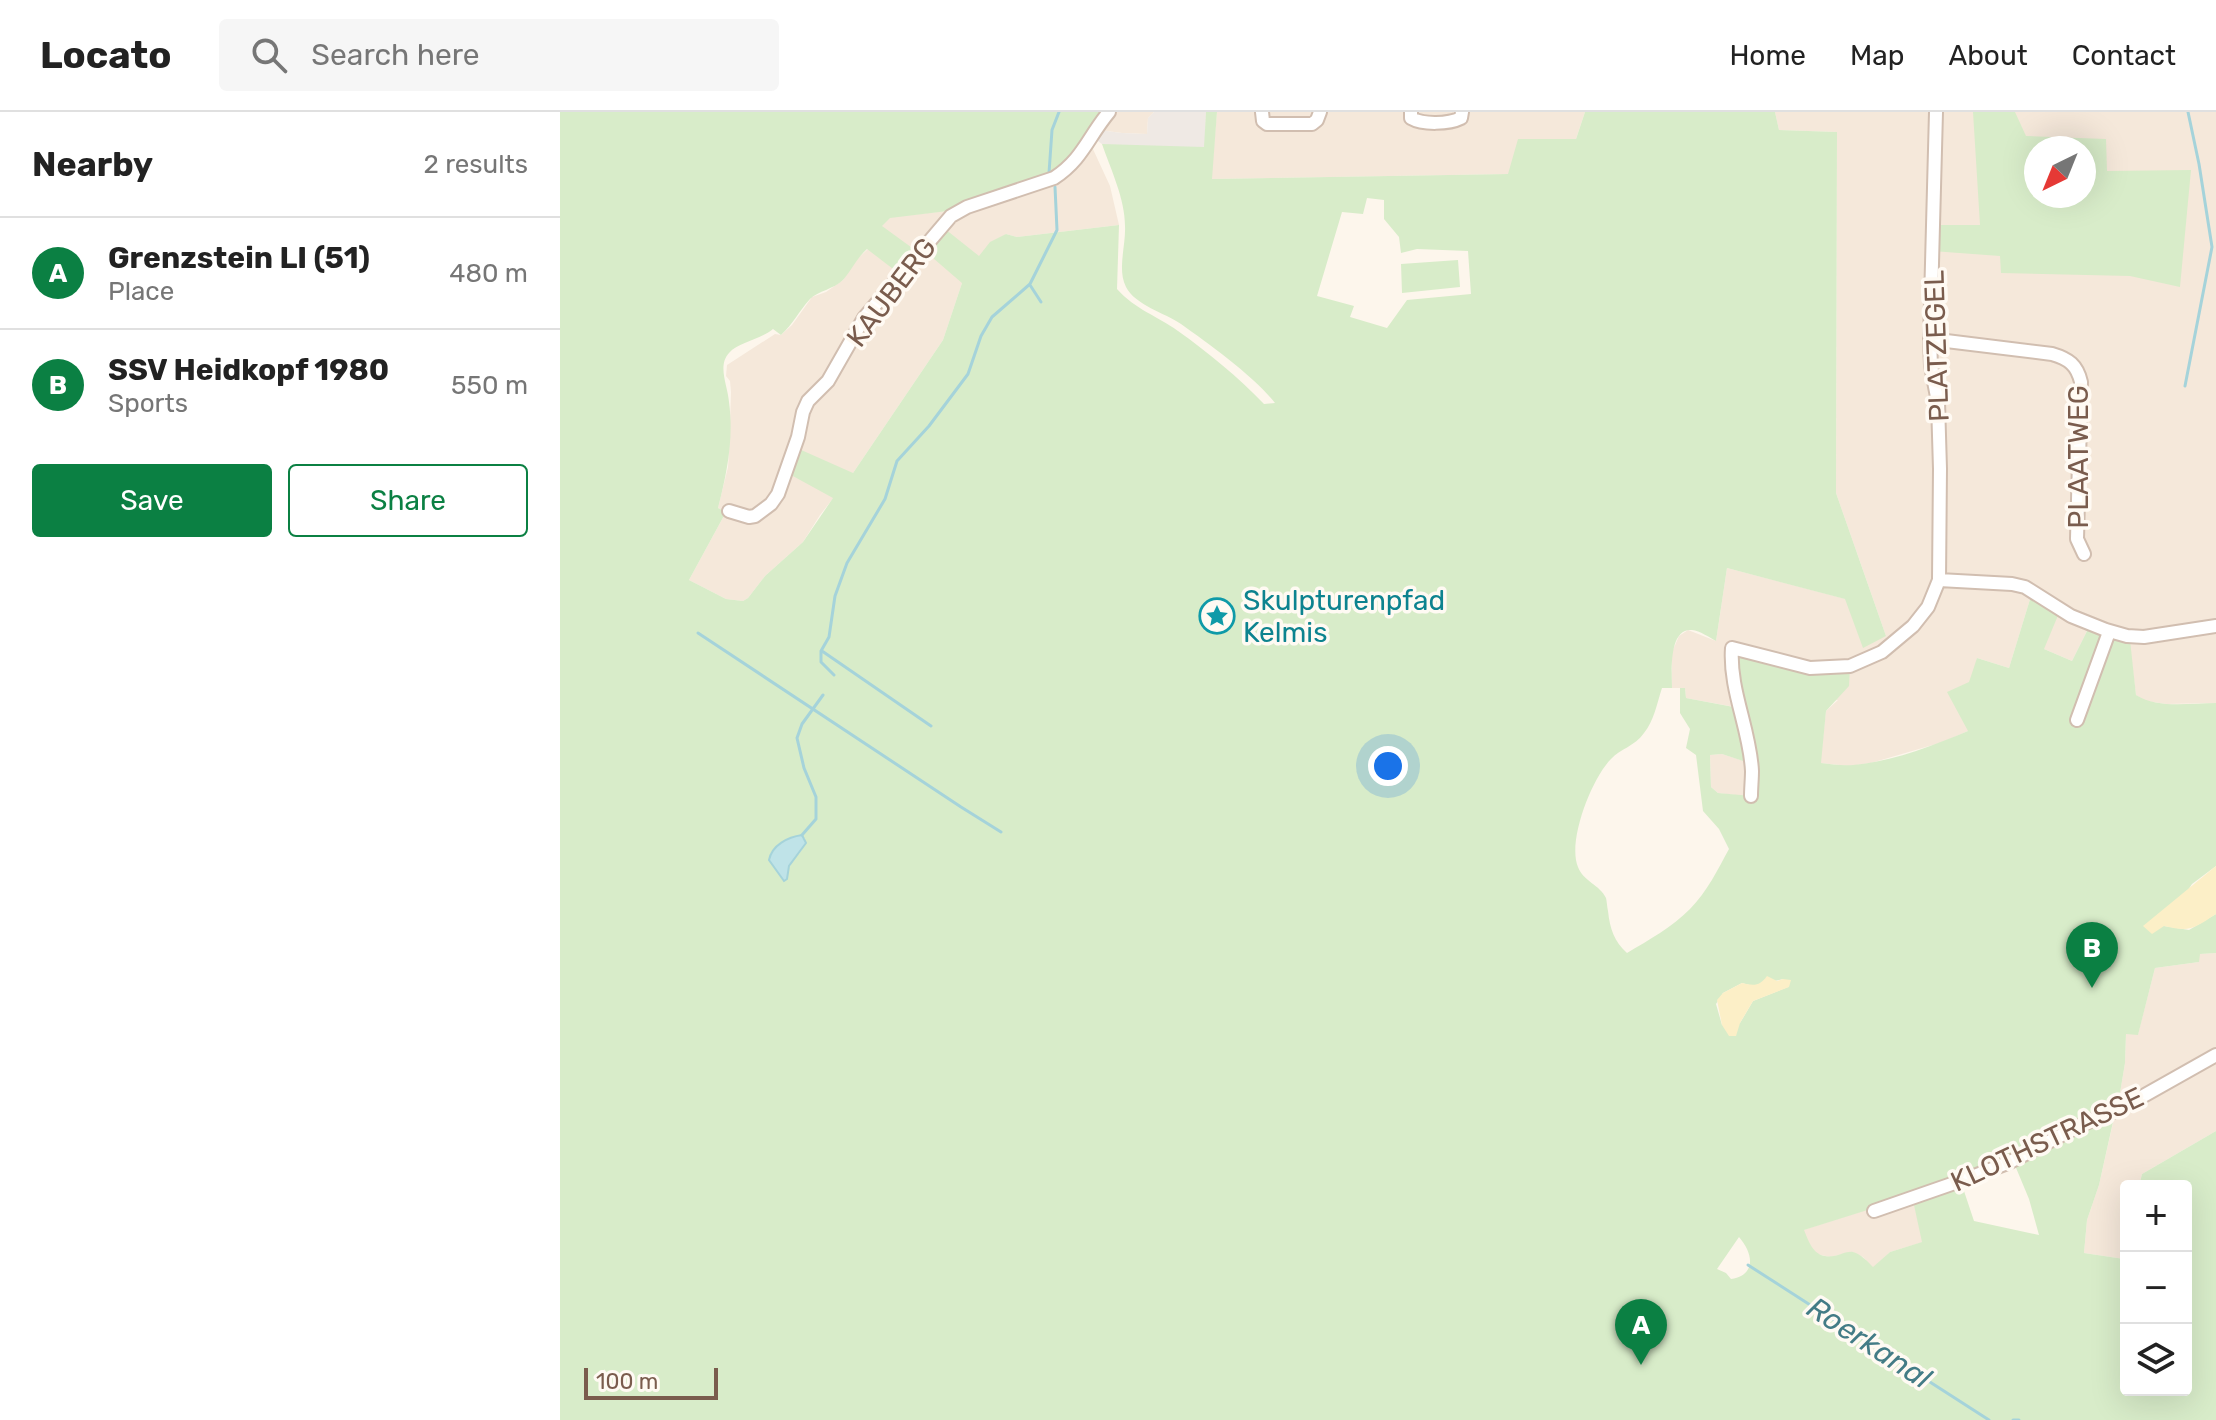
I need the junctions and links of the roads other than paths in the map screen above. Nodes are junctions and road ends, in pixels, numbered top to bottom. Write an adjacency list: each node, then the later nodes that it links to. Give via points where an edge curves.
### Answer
1 (1109, 112): 8 (street, KAUBERG, via 1074,163 1054,178 951,216 864,318 835,371 808,401 771,504 749,517)
2 (1262, 112): 3 (street, via 1267,124 1312,124)
3 (1320, 112)
4 (1411, 112): 5 (street, via 1417,122 1456,121)
5 (1462, 112)
6 (1936, 112): 7 (street, PLATZEGEL)
7 (1930, 339): 9 (street, PLAATWEG, via 2052,354 2066,358 2079,372 2077,539); 10 (street, PLATZEGEL, via 1938,402)
8 (729, 511)
9 (2084, 554)
10 (1939, 580): 12 (street, via 2025,587); 14 (street, via 1913,626 1882,652 1850,666 1810,668 1732,648 1752,771)
11 (2216, 626): 12 (street, via 2144,637)
12 (2109, 632): 13 (street)
13 (2077, 720)
14 (1751, 796)
15 (2216, 1055): 16 (street, KLOTHSTRASSE, via 2010,1162)
16 (1874, 1211)

